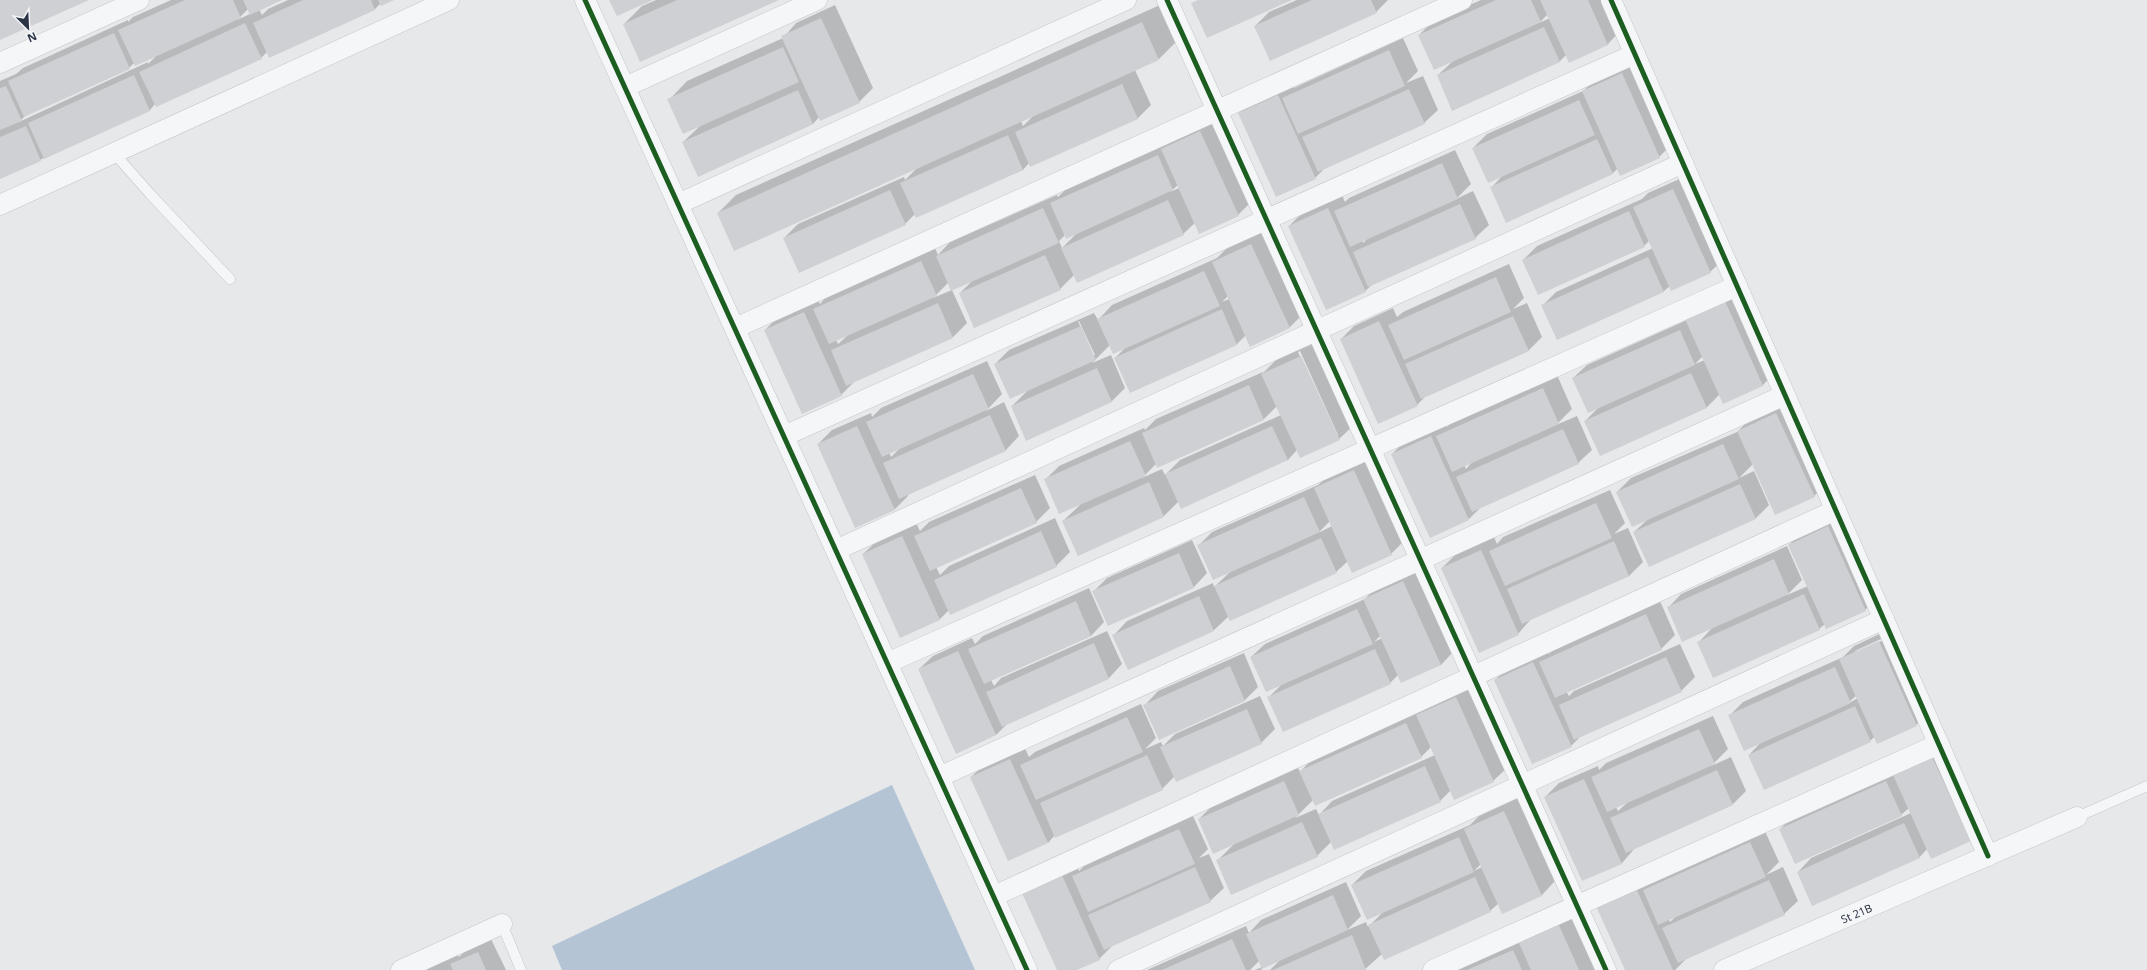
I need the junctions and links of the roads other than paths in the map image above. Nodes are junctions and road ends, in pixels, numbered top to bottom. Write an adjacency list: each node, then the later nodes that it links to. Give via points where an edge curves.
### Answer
1 (139, 0): 10 (street)
2 (449, 0): 13 (street)
3 (585, 0): 11 (street)
4 (817, 0): 11 (street)
5 (1126, 0): 15 (street)
6 (1167, 0): 12 (street)
7 (1462, 0): 12 (street)
8 (1611, 0): 9 (street)
9 (1635, 54): 14 (street); 17 (street)
10 (0, 63)
11 (625, 87): 15 (street)
12 (1217, 111): 17 (street); 20 (street)
13 (114, 153): 16 (street); 18 (lane)
14 (1683, 163): 19 (street); 21 (street)
15 (678, 204): 20 (street)
16 (0, 205)
17 (1266, 220): 21 (street); 23 (street)
18 (230, 279)
19 (1737, 286): 22 (street); 24 (street)
20 (735, 328): 23 (street)
21 (1317, 330): 24 (street); 26 (street)
22 (1785, 395): 25 (street); 27 (street)
23 (784, 436): 26 (street)
24 (1370, 449): 27 (street); 29 (street)
25 (1836, 510): 28 (street); 30 (street)
26 (836, 550): 29 (street)
27 (1420, 559): 30 (street); 32 (street)
28 (1884, 619): 31 (street); 33 (street)
29 (888, 662): 32 (street)
30 (1473, 677): 33 (street); 37 (street)
31 (1939, 744): 36 (street); 38 (street)
32 (939, 776): 37 (street)
33 (1522, 785): 38 (street); 43 (street)
34 (2147, 786): 35 (lane)
35 (2077, 817): 36 (street, St 21B)
36 (1988, 856): 46 (street, St 21B)
37 (994, 896): 42 (street)
38 (1577, 906): 44 (street); 45 (street)
39 (502, 924): 40 (street); 41 (lane)
40 (401, 970)
41 (521, 970)
42 (1027, 970)
43 (1118, 970)
44 (1433, 970)
45 (1606, 970)
46 (1724, 970)

